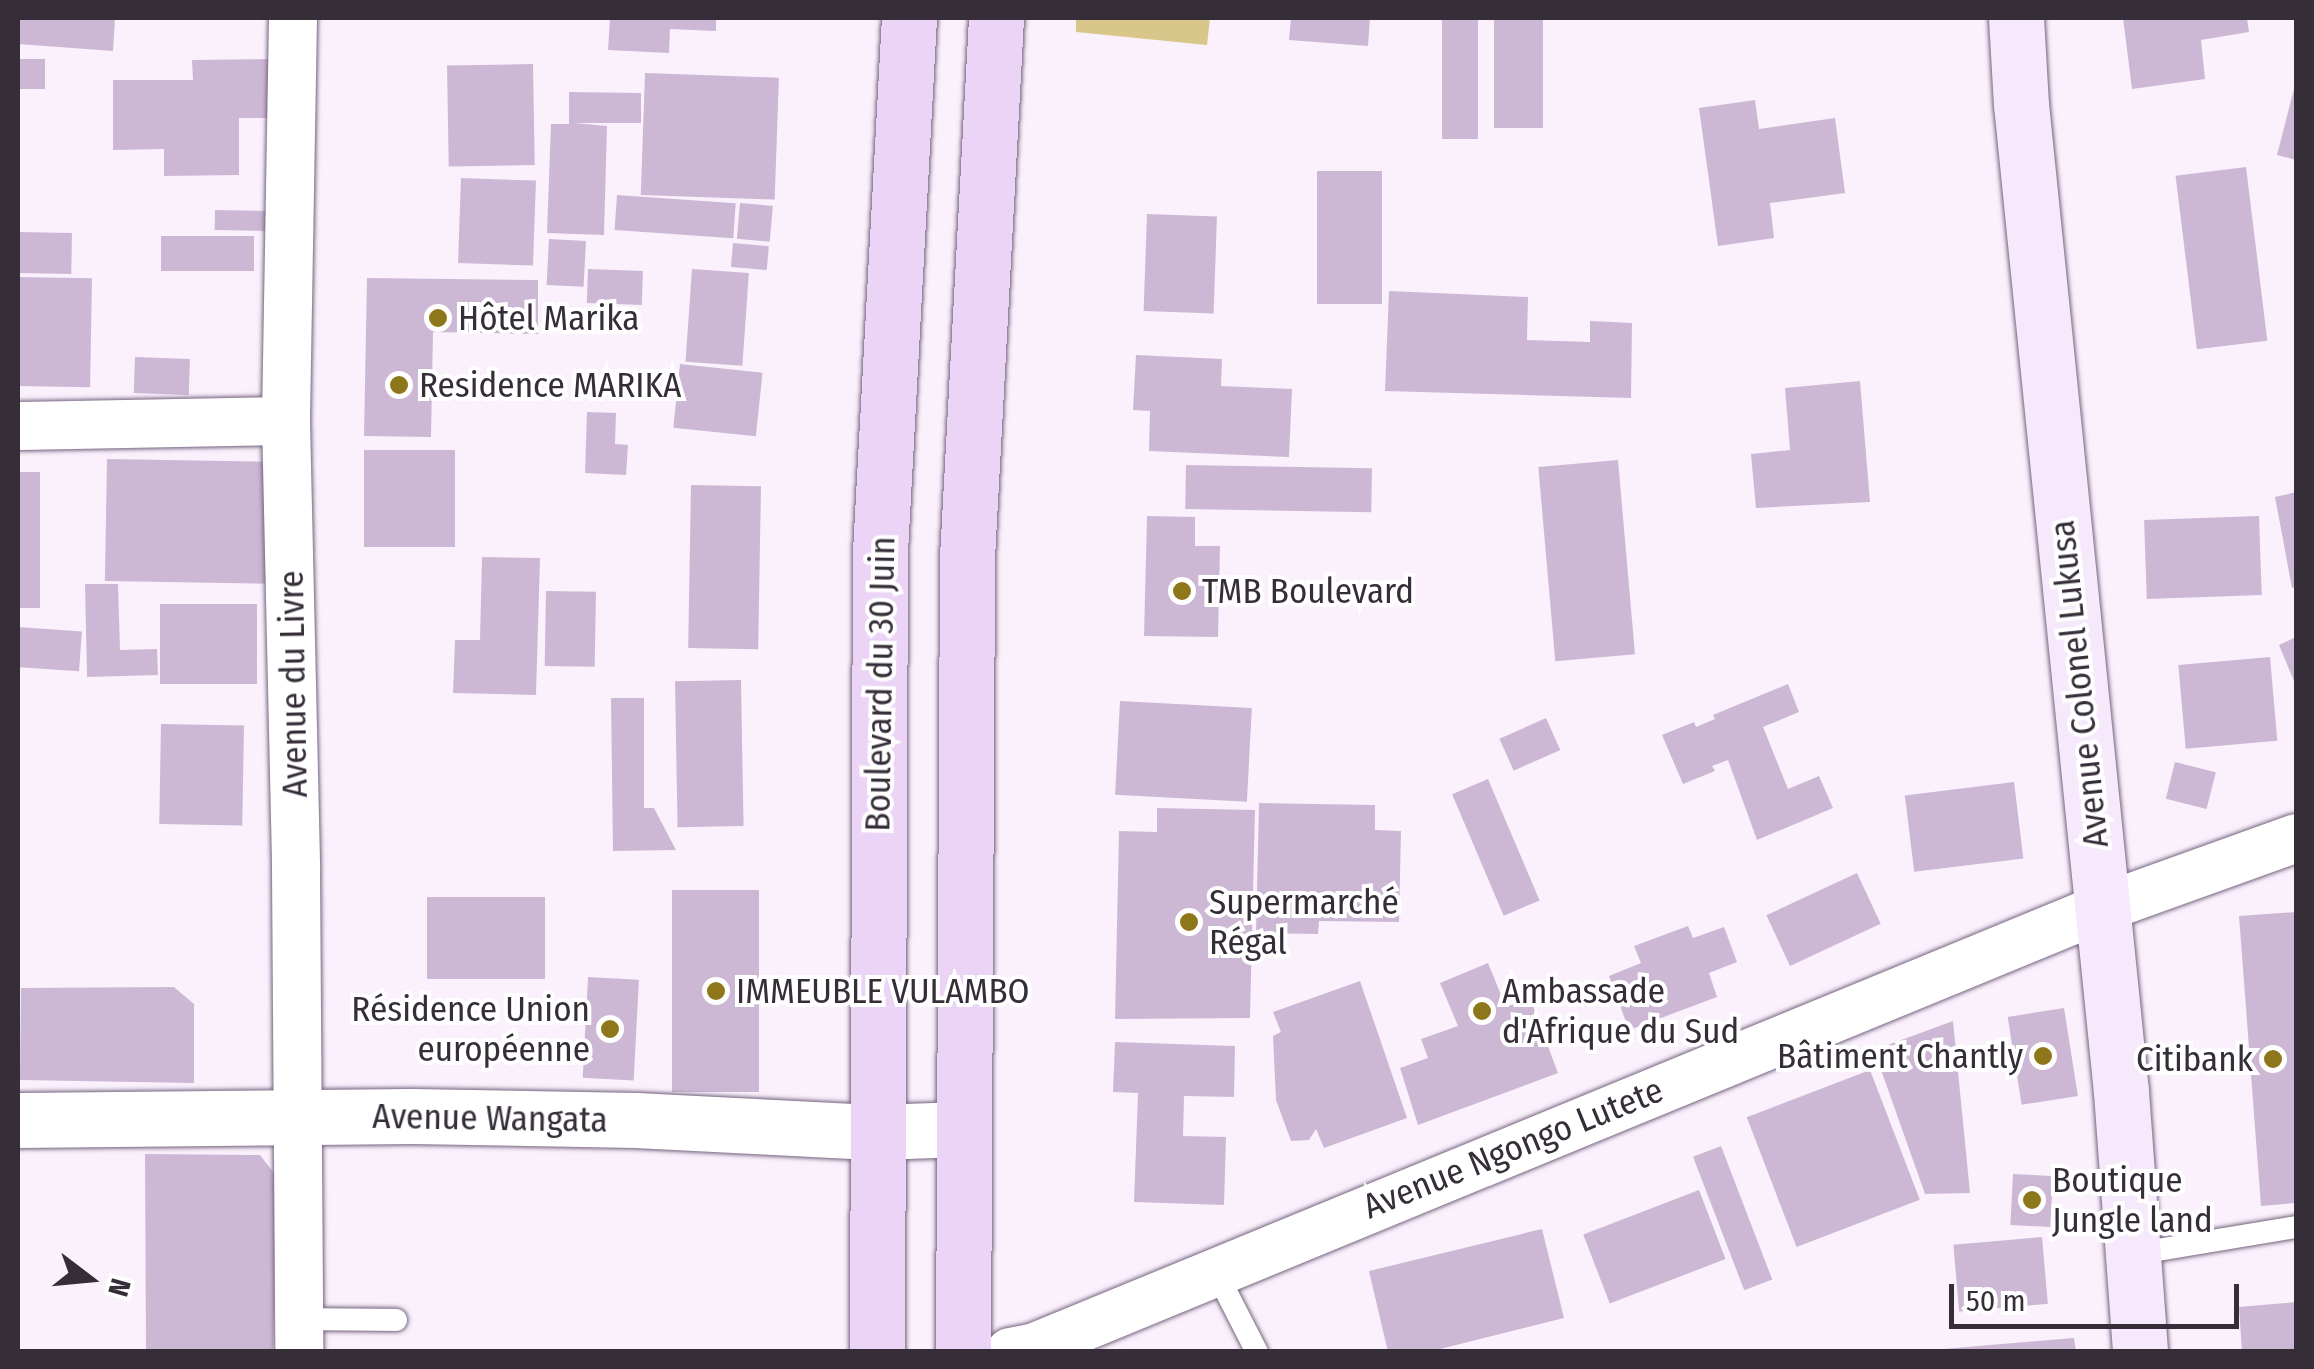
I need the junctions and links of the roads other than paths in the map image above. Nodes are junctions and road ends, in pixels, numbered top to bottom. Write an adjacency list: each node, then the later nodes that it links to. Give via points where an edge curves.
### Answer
1 (293, 18): 5 (street, Avenue du Livre)
2 (909, 18): 12 (main road, Boulevard du 30 Juin, via 880,551)
3 (996, 18): 11 (main road, via 968,557)
4 (2016, 18): 8 (main road, Avenue Colonel Lukusa)
5 (286, 422): 6 (street); 9 (street, Avenue du Livre)
6 (18, 426)
7 (2296, 838): 8 (street, Avenue Ngongo Lutete)
8 (2102, 908): 14 (main road, Avenue Colonel Lukusa); 15 (street, Avenue Ngongo Lutete)
9 (299, 1116): 10 (street, Avenue Wangata); 12 (street, Avenue Wangata, via 636,1120); 17 (street, Avenue du Livre)
10 (18, 1120)
11 (962, 1129): 12 (street, Avenue Wangata); 19 (main road)
12 (878, 1132): 18 (main road, Boulevard du 30 Juin)
13 (2296, 1227): 14 (lane)
14 (2134, 1254): 22 (main road, Avenue Colonel Lukusa)
15 (1215, 1270): 20 (street, Avenue Ngongo Lutete); 21 (lane)
16 (396, 1320): 17 (lane)
17 (300, 1335)
18 (877, 1352)
19 (963, 1352)
20 (1010, 1352)
21 (1257, 1352)
22 (2140, 1352)

